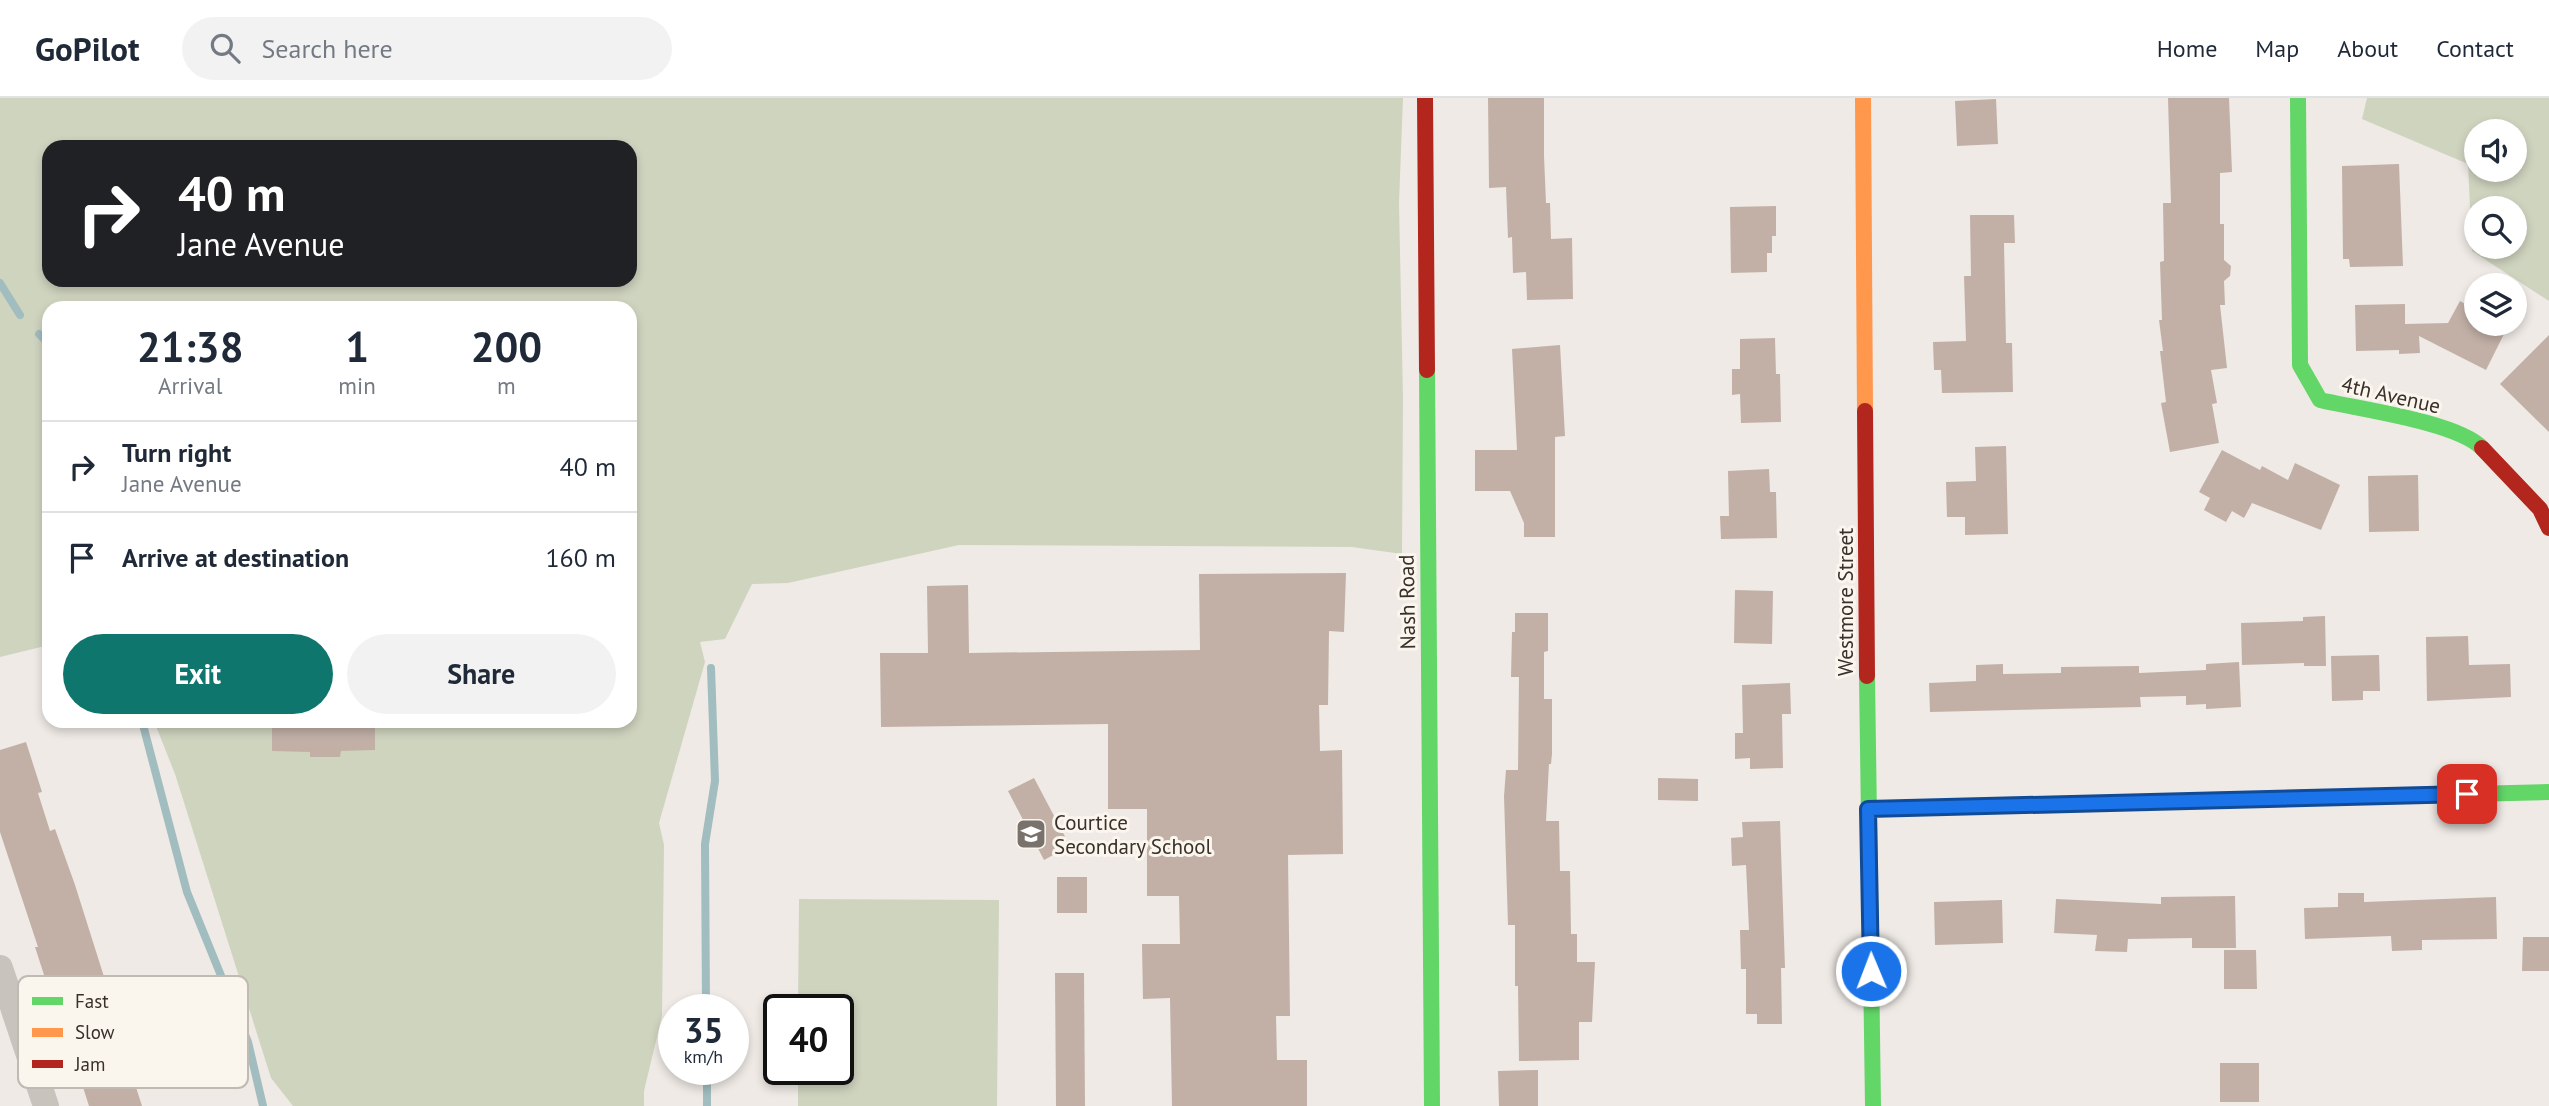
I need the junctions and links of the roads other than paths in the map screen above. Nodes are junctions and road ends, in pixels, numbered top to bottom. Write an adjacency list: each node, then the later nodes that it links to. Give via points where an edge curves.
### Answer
1 (1425, 98): 11 (street, Nash Road)
2 (1863, 98): 6 (street, Westmore Street)
3 (2298, 98): 4 (street, 4th Avenue, via 2300,365 2320,400 2436,426 2476,442 2540,509)
4 (2549, 528)
5 (2549, 792): 6 (street)
6 (1868, 809): 12 (street, Westmore Street)
7 (0, 968): 8 (street)
8 (18, 1022)
9 (40, 1088): 10 (street)
10 (46, 1106)
11 (1432, 1106)
12 (1873, 1106)

